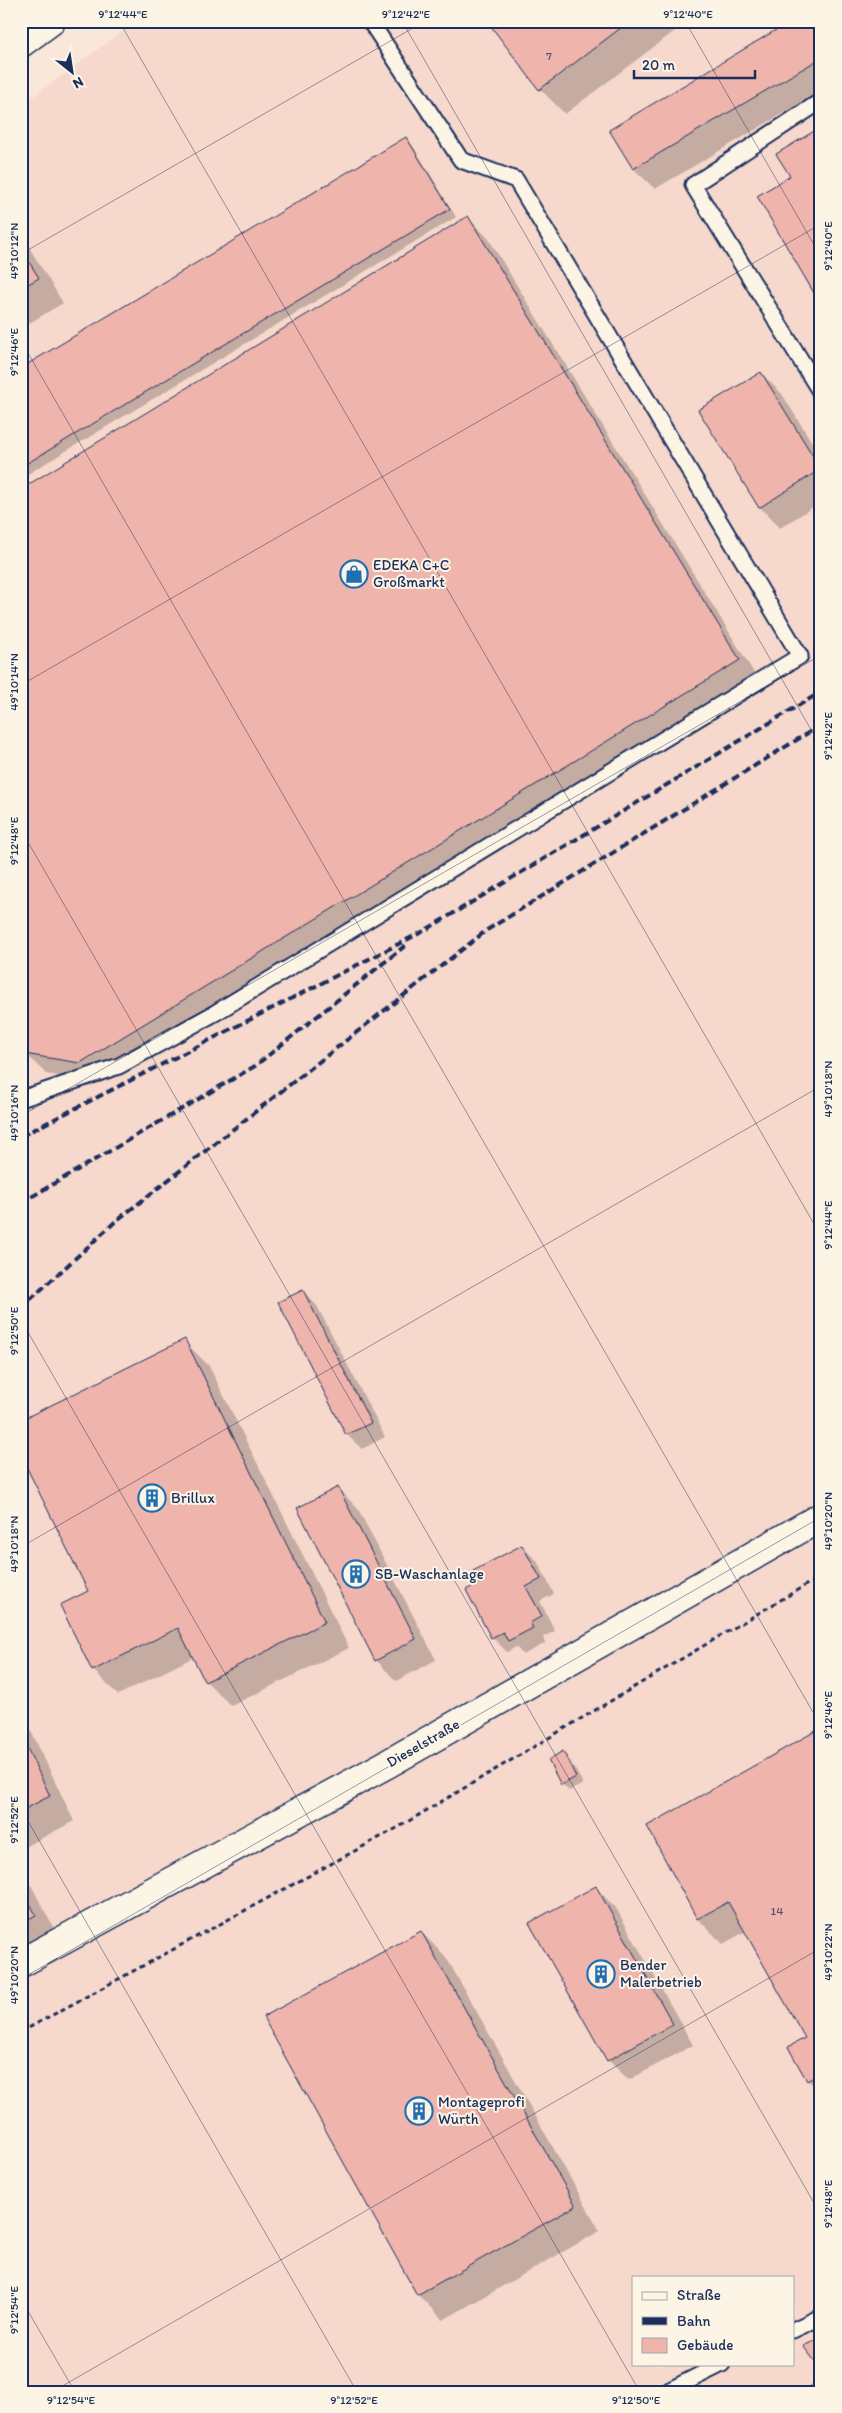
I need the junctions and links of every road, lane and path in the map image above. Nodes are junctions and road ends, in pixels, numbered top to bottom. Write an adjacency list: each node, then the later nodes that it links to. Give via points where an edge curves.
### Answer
1 (51, 21): 3 (street)
2 (370, 21): 6 (lane, via 461,160 516,180 800,656 214,1013 118,1066)
3 (21, 43)
4 (821, 101): 5 (lane, via 693,185)
5 (821, 394)
6 (21, 1099)
7 (821, 1517): 9 (street, Dieselstraße, via 389,1763)
8 (821, 1576): 10 (path, via 397,1828)
9 (21, 1963)
10 (21, 2032)
11 (821, 2317): 12 (lane)
12 (794, 2330)
13 (718, 2366): 14 (lane)
14 (666, 2392)

